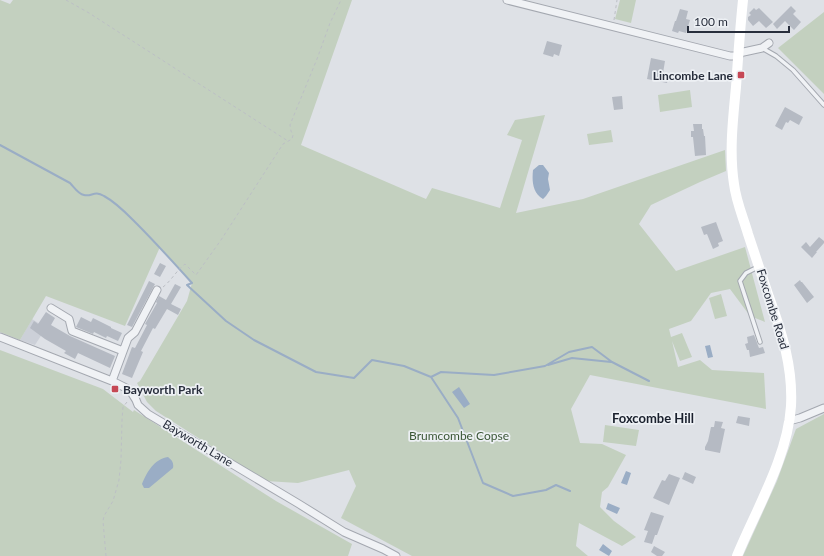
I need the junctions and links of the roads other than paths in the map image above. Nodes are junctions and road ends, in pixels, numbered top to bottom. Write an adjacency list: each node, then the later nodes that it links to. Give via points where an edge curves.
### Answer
1 (507, 0): 5 (street, via 730,56)
2 (743, 0): 5 (street, Foxcombe Road)
3 (770, 43): 4 (street)
4 (762, 48): 5 (street); 6 (lane, via 793,70)
5 (739, 55): 7 (street, Foxcombe Road, via 733,127 734,184)
6 (824, 105)
7 (759, 267): 11 (lane, via 746,273 740,281); 15 (street, Foxcombe Road, via 786,348 791,388)
8 (157, 290): 12 (street)
9 (51, 308): 12 (street, via 69,319 72,331)
10 (0, 337): 13 (street, Bayworth Lane)
11 (760, 342)
12 (123, 351): 13 (street)
13 (112, 381): 16 (street, Bayworth Lane, via 126,388 148,414 344,532)
14 (824, 408): 15 (street)
15 (789, 421): 17 (street, Foxcombe Road, via 775,470)
16 (396, 556)
17 (737, 556)

